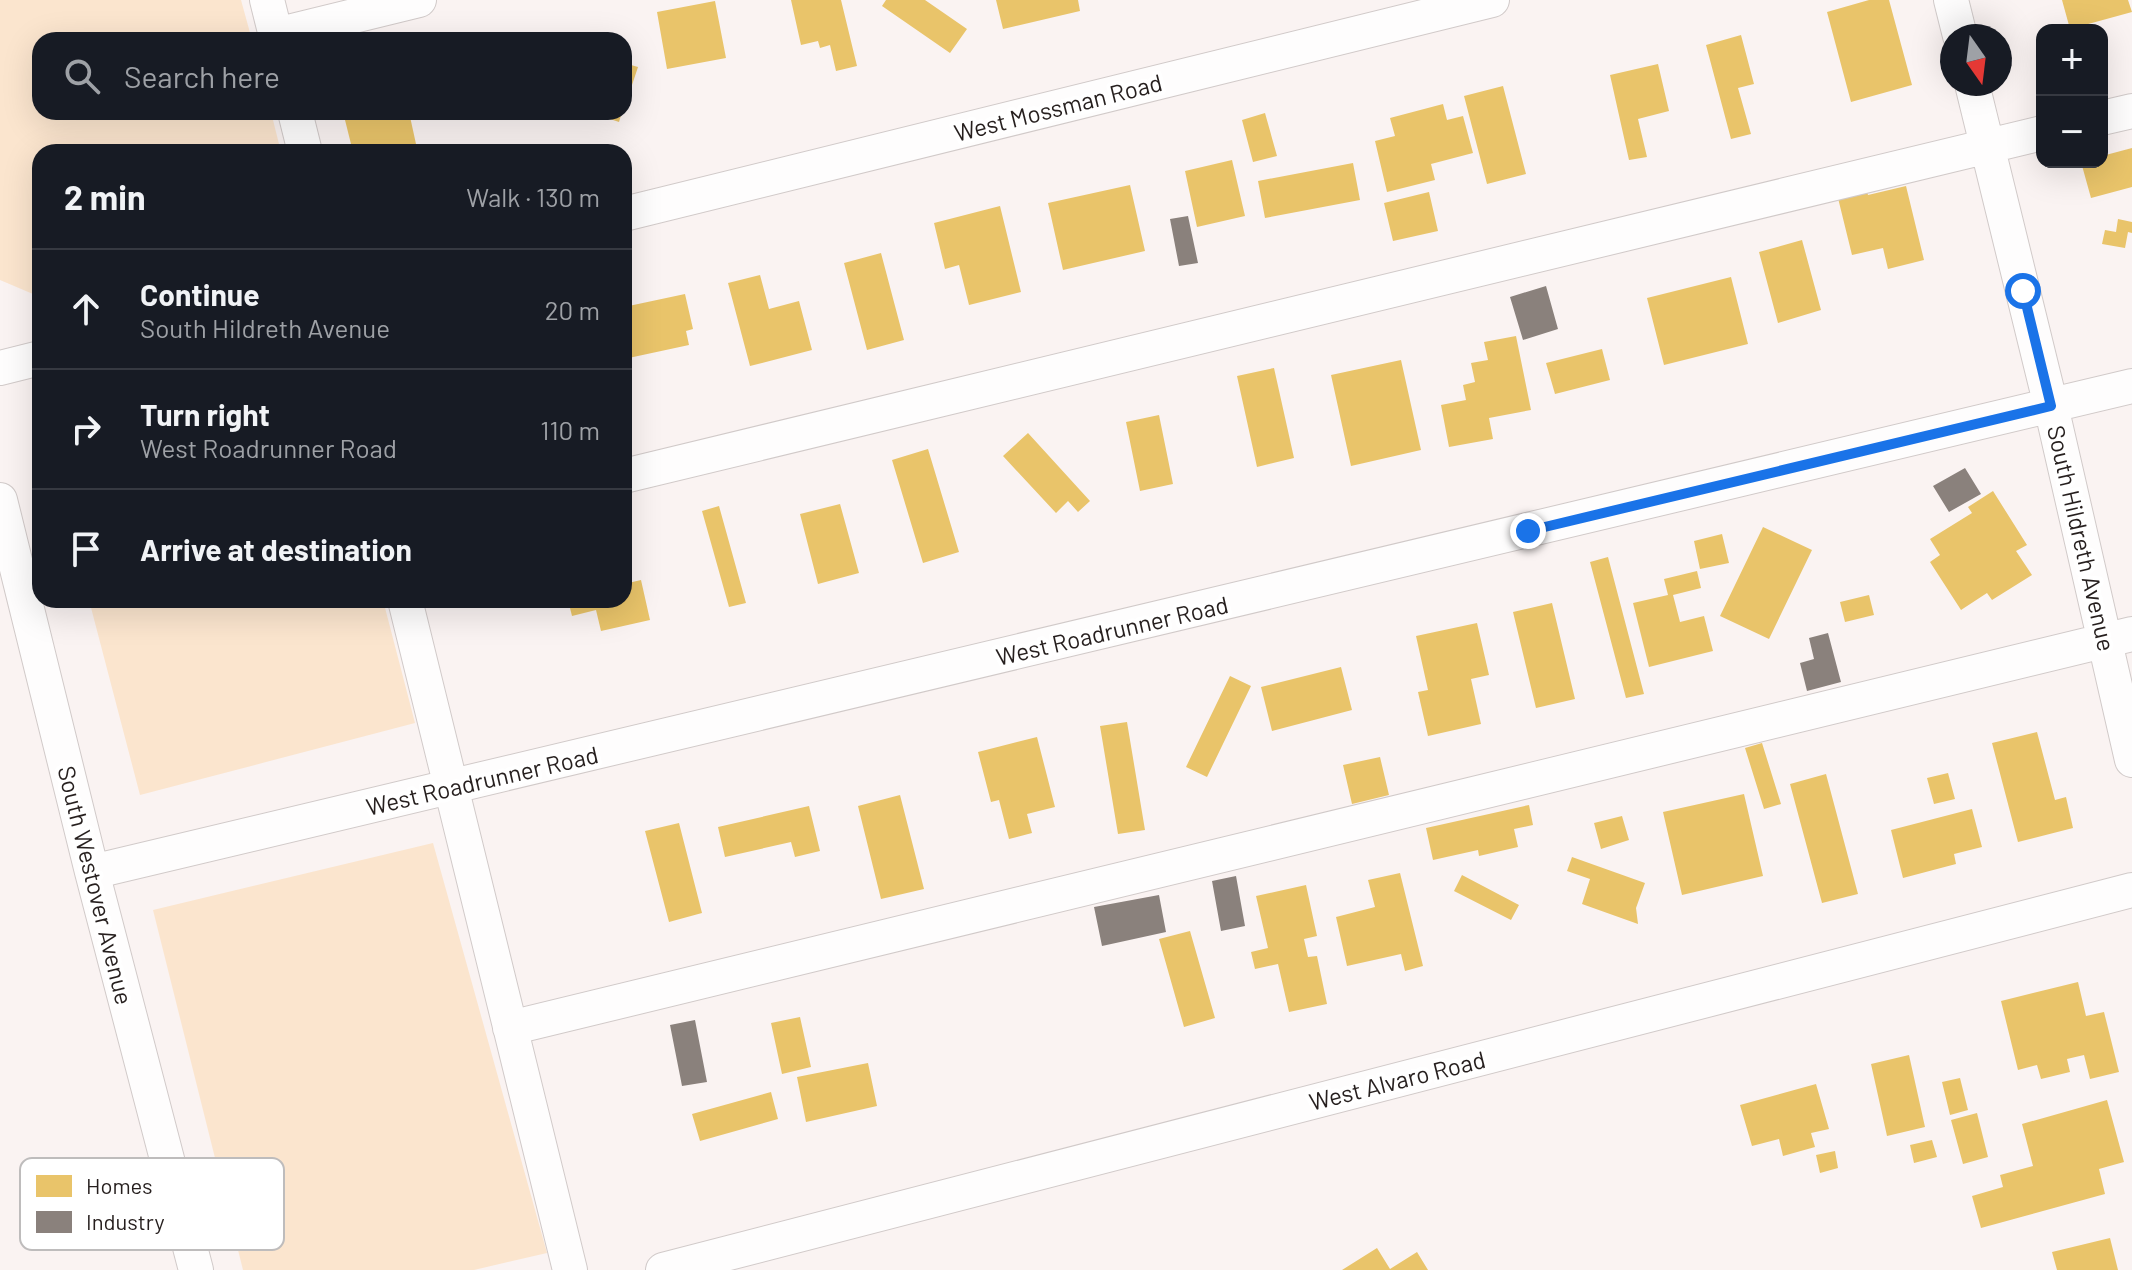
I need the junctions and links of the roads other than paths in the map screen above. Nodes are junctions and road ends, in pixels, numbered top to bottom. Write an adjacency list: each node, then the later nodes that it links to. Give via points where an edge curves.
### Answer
1 (267, 0): 6 (street)
2 (419, 0): 7 (street)
3 (1492, 0): 15 (street, West Mossman Road)
4 (1951, 0): 5 (street)
5 (1957, 24)
6 (275, 32)
7 (295, 32)
8 (1975, 96): 14 (street, South Hildreth Avenue)
9 (2132, 111): 10 (street)
10 (2108, 117)
11 (297, 120): 13 (street)
12 (2036, 134): 14 (street)
13 (303, 144)
14 (1987, 146): 19 (street, South Hildreth Avenue); 20 (street)
15 (632, 212)
16 (32, 360): 17 (street)
17 (0, 368)
18 (2132, 386): 19 (street, West Roadrunner Road)
19 (2051, 406): 23 (street, South Hildreth Avenue); 25 (street, West Roadrunner Road)
20 (632, 474)
21 (0, 500): 26 (street, South Westover Avenue)
22 (407, 608): 25 (street)
23 (2118, 637): 24 (street, South Hildreth Avenue); 28 (street)
24 (2132, 760)
25 (450, 787): 26 (street, West Roadrunner Road); 28 (street)
26 (92, 872): 29 (street, South Westover Avenue)
27 (2132, 890): 33 (street, West Alvaro Road)
28 (510, 1028): 32 (street)
29 (167, 1158)
30 (191, 1250): 31 (street, South Westover Avenue)
31 (196, 1270)
32 (570, 1270)
33 (663, 1270)

